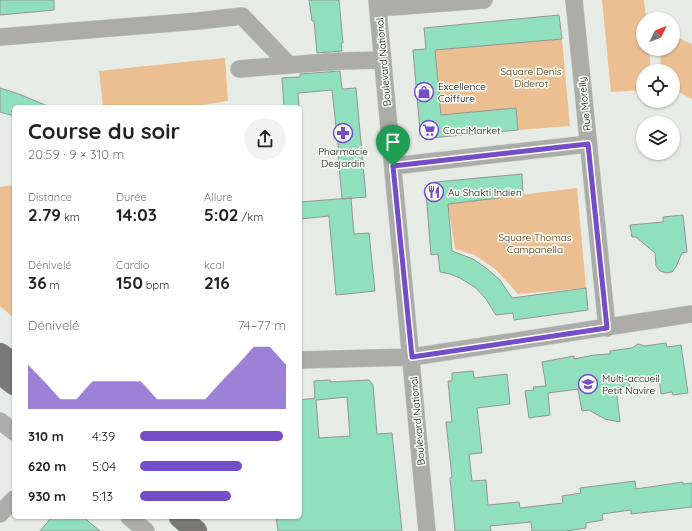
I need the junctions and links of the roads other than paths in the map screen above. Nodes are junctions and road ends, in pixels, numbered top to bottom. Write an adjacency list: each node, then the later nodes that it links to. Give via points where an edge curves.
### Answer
1 (484, 0): 3 (street)
2 (574, 0): 8 (street, Rue Morelly)
3 (378, 4): 5 (street, Boulevard National)
4 (0, 36): 6 (street, via 242,16)
5 (383, 60): 6 (street); 9 (street, Boulevard National)
6 (290, 65): 7 (street)
7 (239, 69)
8 (588, 144): 9 (street); 11 (street, Rue Morelly)
9 (393, 166): 13 (street, Boulevard National)
10 (692, 314): 11 (street)
11 (607, 328): 13 (street)
12 (0, 354): 15 (main road)
13 (412, 357): 14 (street); 26 (street, Boulevard National)
14 (302, 360)
15 (12, 363)
16 (0, 373): 17 (main road)
17 (12, 382)
18 (0, 421): 19 (street)
19 (12, 430)
20 (12, 500): 21 (street)
21 (0, 514)
22 (131, 519): 24 (street)
23 (182, 519): 25 (main road)
24 (146, 531)
25 (196, 531)
26 (427, 531)

